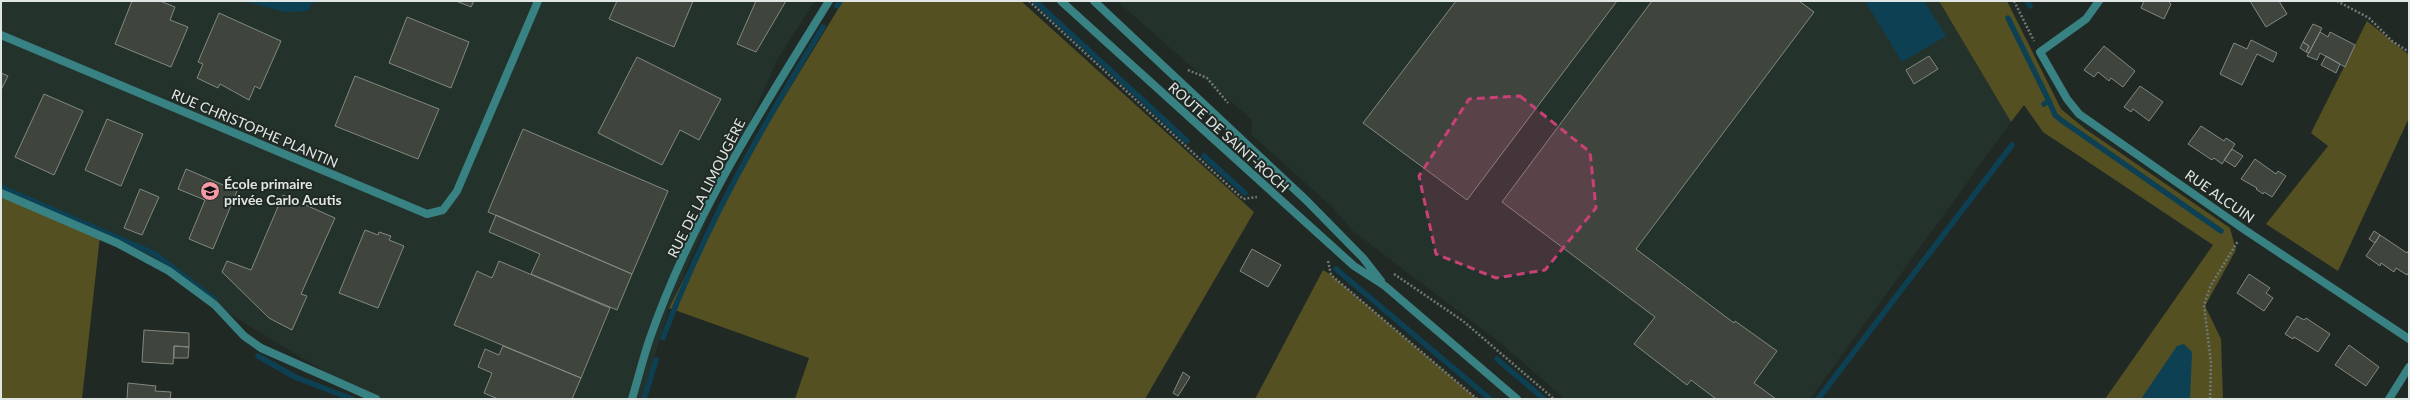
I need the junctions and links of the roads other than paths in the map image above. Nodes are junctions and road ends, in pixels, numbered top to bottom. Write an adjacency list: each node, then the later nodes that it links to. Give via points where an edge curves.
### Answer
1 (538, 1): 6 (street, RUE CHRISTOPHE PLANTIN, via 457,191 443,210 427,214)
2 (829, 1): 12 (street, RUE DE LA LIMOUGÈRE, via 747,134 684,255 650,338)
3 (1061, 1): 8 (street, ROUTE DE SAINT-ROCH, via 1354,266)
4 (1094, 1): 8 (street, ROUTE DE SAINT-ROCH, via 1306,200 1363,258)
5 (2098, 1): 9 (street, RUE ALCUIN, via 2086,19 2040,52 2067,99 2079,114 2245,230)
6 (1, 35)
7 (1, 193): 11 (street, via 117,243 169,271 214,305 244,336 261,348)
8 (1385, 286): 13 (street, ROUTE DE SAINT-ROCH)
9 (2409, 339)
10 (2409, 367): 14 (street)
11 (376, 399)
12 (632, 399)
13 (1517, 399)
14 (2388, 399)

